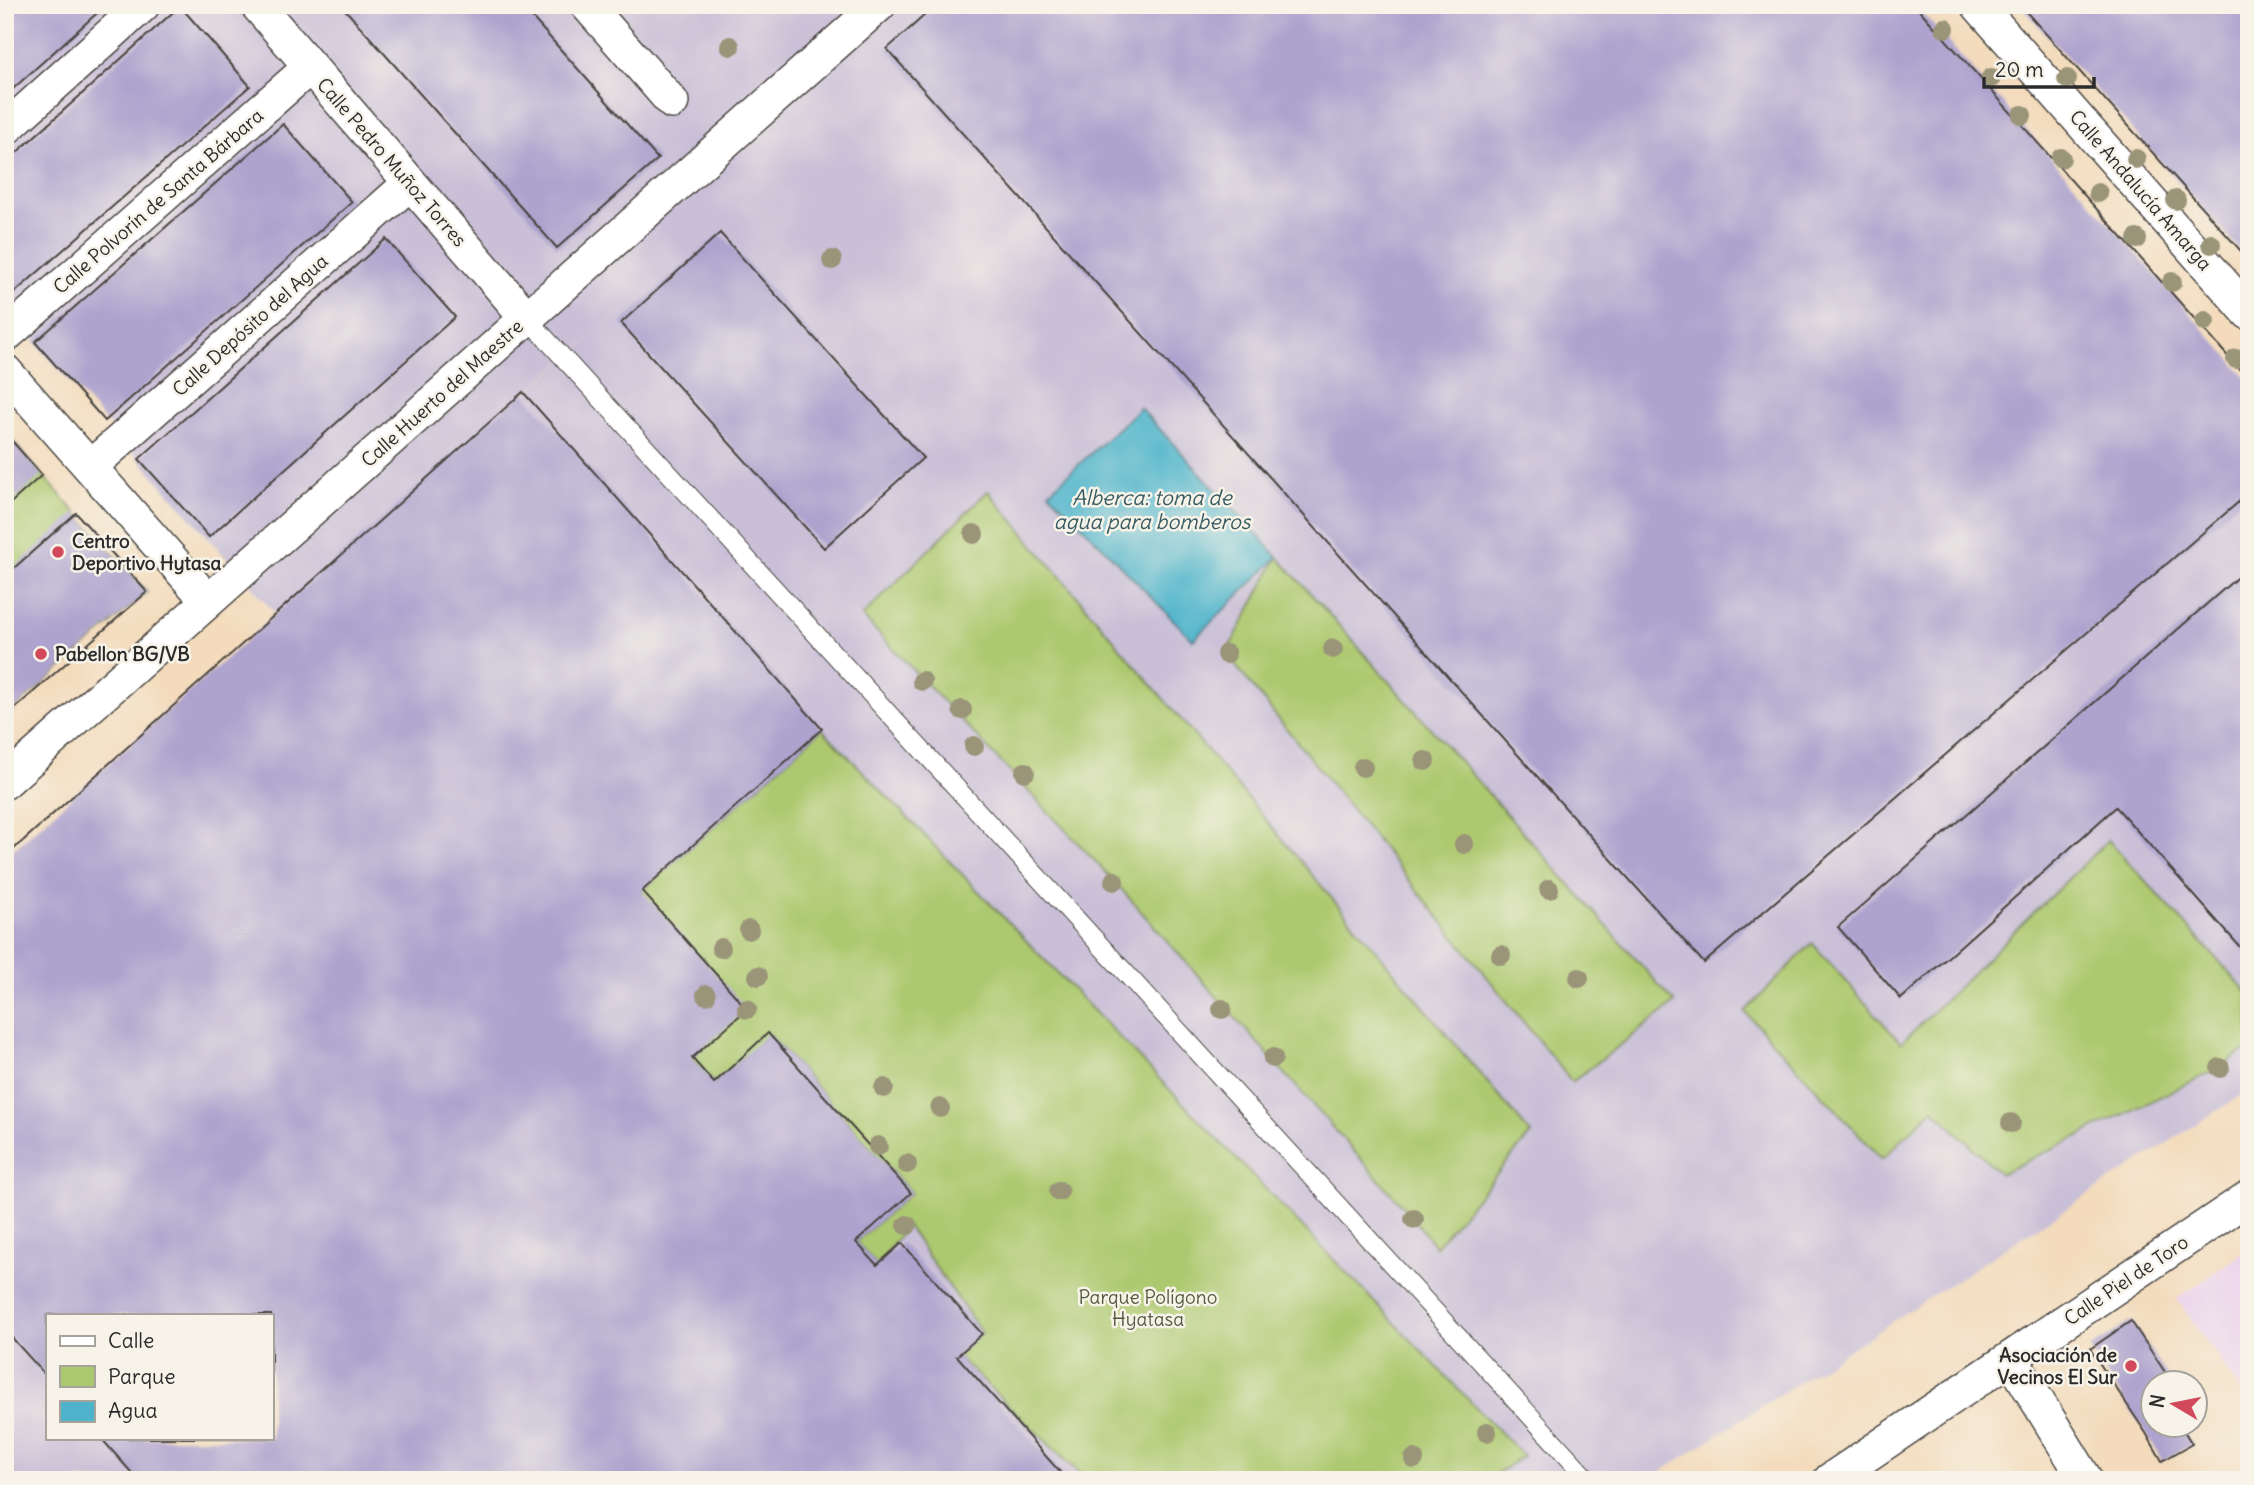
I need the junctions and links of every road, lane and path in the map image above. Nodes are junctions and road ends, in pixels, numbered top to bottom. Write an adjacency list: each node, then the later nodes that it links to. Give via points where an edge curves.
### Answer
1 (143, 5): 8 (street)
2 (257, 5): 6 (street, Calle Pedro Muñoz Torres)
3 (879, 5): 11 (street, Calle Huerto del Maestre)
4 (1978, 5): 10 (street, Calle Andalucía Amarga)
5 (597, 9): 7 (street)
6 (310, 67): 9 (street, Calle Pedro Muñoz Torres); 12 (street, Calle Polvorín de Santa Bárbara)
7 (672, 102)
8 (5, 129)
9 (410, 183): 11 (street, Calle Pedro Muñoz Torres); 14 (street, Calle Depósito del Agua)
10 (2249, 313)
11 (527, 318): 15 (street, Calle Huerto del Maestre); 19 (lane)
12 (5, 336)
13 (5, 371): 14 (street)
14 (90, 467): 15 (street)
15 (208, 601): 16 (street, Calle Huerto del Maestre)
16 (5, 782)
17 (2249, 1197): 18 (street, Calle Piel de Toro)
18 (2011, 1358): 20 (street, Calle Piel de Toro); 21 (street)
19 (1588, 1479)
20 (1830, 1480)
21 (2086, 1480)

